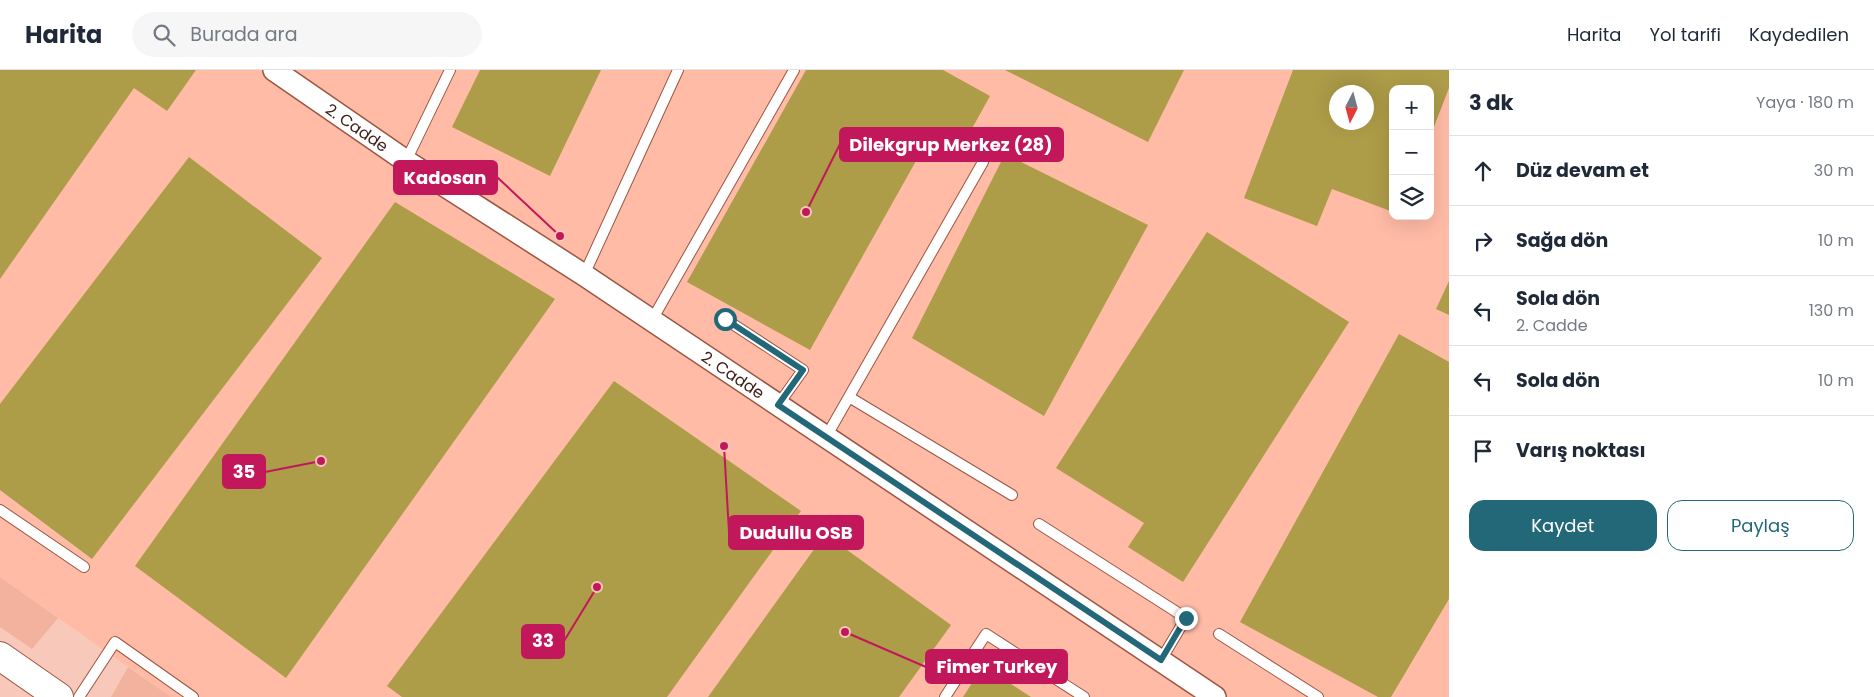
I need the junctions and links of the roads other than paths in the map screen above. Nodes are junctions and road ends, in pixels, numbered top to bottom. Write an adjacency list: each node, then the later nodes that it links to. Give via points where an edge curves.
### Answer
1 (274, 70): 5 (street, 2. Cadde)
2 (450, 70): 5 (lane)
3 (678, 70): 7 (lane)
4 (794, 70): 9 (lane)
5 (406, 161): 7 (street, 2. Cadde)
6 (983, 162): 10 (lane)
7 (584, 275): 9 (street, 2. Cadde)
8 (725, 319): 11 (lane, via 803,370)
9 (652, 320): 11 (street, 2. Cadde)
10 (849, 397): 12 (lane); 13 (lane)
11 (778, 405): 12 (street, 2. Cadde)
12 (826, 437): 19 (street, 2. Cadde)
13 (1012, 495)
14 (0, 510): 16 (lane)
15 (1039, 524): 19 (lane, via 1186,618)
16 (84, 567)
17 (1219, 634): 26 (lane)
18 (0, 656): 20 (main road)
19 (1161, 660): 25 (street, 2. Cadde)
20 (59, 697)
21 (79, 697): 22 (lane, via 115,642)
22 (193, 697)
23 (945, 697): 24 (lane, via 986,634)
24 (1084, 697)
25 (1215, 697)
26 (1318, 697)

